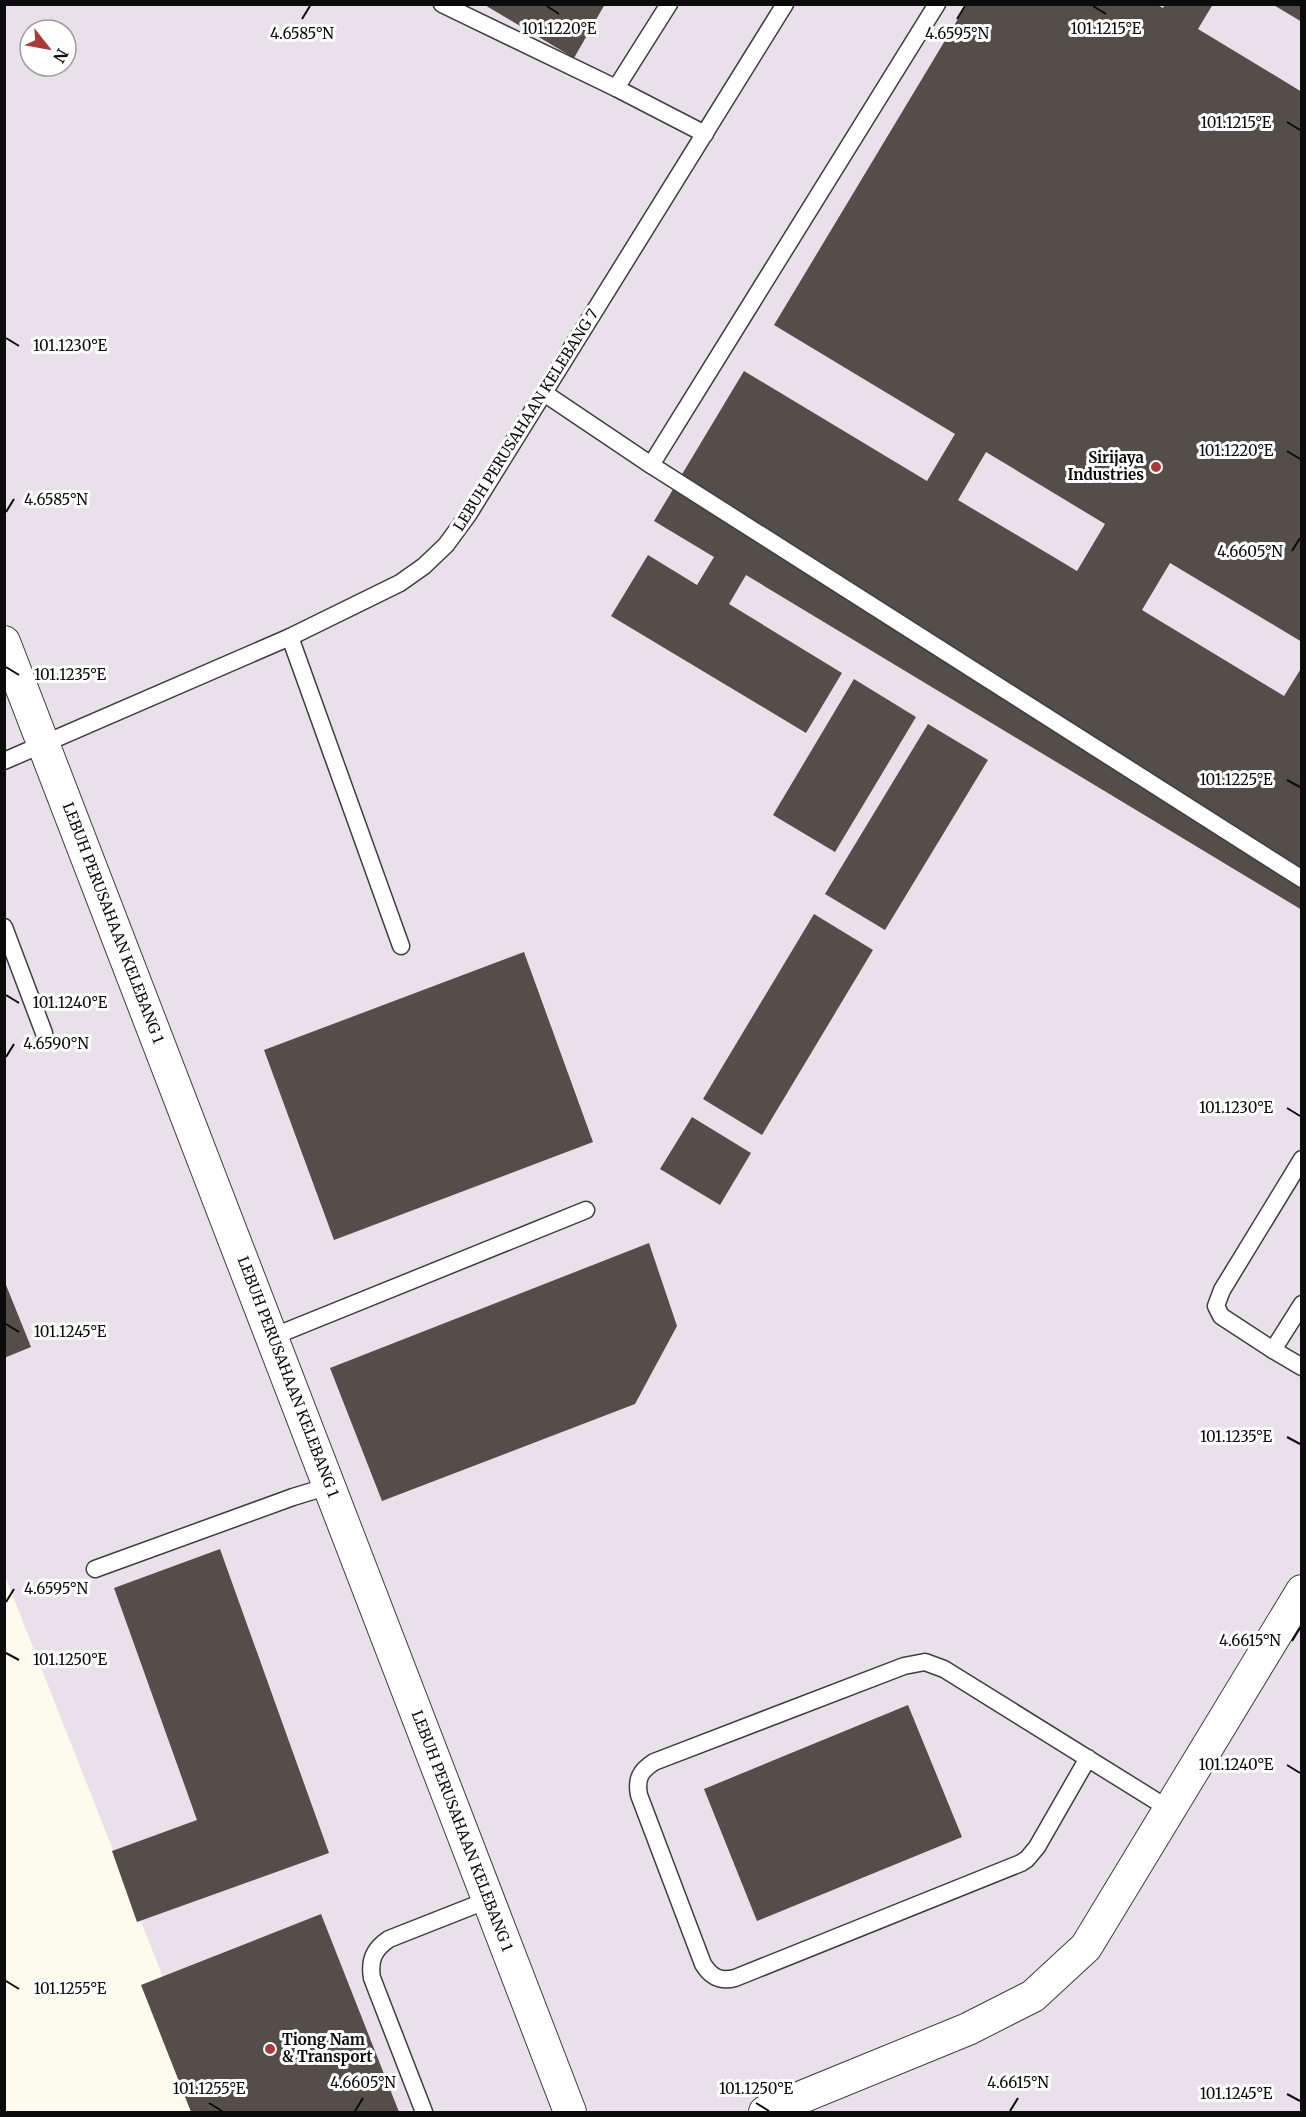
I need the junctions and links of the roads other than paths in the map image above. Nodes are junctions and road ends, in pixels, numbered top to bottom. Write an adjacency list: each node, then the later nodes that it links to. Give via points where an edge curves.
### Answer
1 (442, 4): 5 (lane)
2 (669, 4): 5 (lane)
3 (785, 4): 6 (lane, LEBUH PERUSAHAAN KELEBANG 7)
4 (937, 4): 8 (lane)
5 (616, 88): 6 (lane)
6 (705, 134): 7 (lane, LEBUH PERUSAHAAN KELEBANG 7)
7 (544, 393): 8 (lane); 9 (lane, LEBUH PERUSAHAAN KELEBANG 7, via 468,515 424,566 400,583)
8 (651, 465): 13 (lane)
9 (290, 638): 11 (lane, LEBUH PERUSAHAAN KELEBANG 7); 15 (lane)
10 (4, 642): 11 (street, LEBUH PERUSAHAAN KELEBANG 1)
11 (44, 743): 12 (lane, LEBUH PERUSAHAAN KELEBANG 7); 20 (street, LEBUH PERUSAHAAN KELEBANG 1)
12 (4, 761)
13 (1302, 879)
14 (4, 927): 16 (lane)
15 (401, 946)
16 (44, 1033)
17 (1302, 1159): 21 (lane, via 1216,1306 1221,1316)
18 (586, 1210): 20 (lane)
19 (1302, 1304): 21 (lane)
20 (272, 1338): 23 (street, LEBUH PERUSAHAAN KELEBANG 1)
21 (1273, 1350): 22 (lane)
22 (1302, 1367)
23 (329, 1486): 24 (lane); 28 (street, LEBUH PERUSAHAAN KELEBANG 1)
24 (95, 1569)
25 (1302, 1590): 27 (street)
26 (1088, 1758): 26 (lane, via 944,1669 925,1662 654,1762 639,1775 637,1785 703,1964 716,1978 726,1980 1021,1863 1037,1847); 27 (lane)
27 (1169, 1809): 31 (street, via 1086,1947 1033,1996 968,2030)
28 (488, 1900): 29 (lane, via 389,1939 373,1955 372,1978); 30 (street, LEBUH PERUSAHAAN KELEBANG 1)
29 (424, 2112)
30 (570, 2112)
31 (765, 2112)

